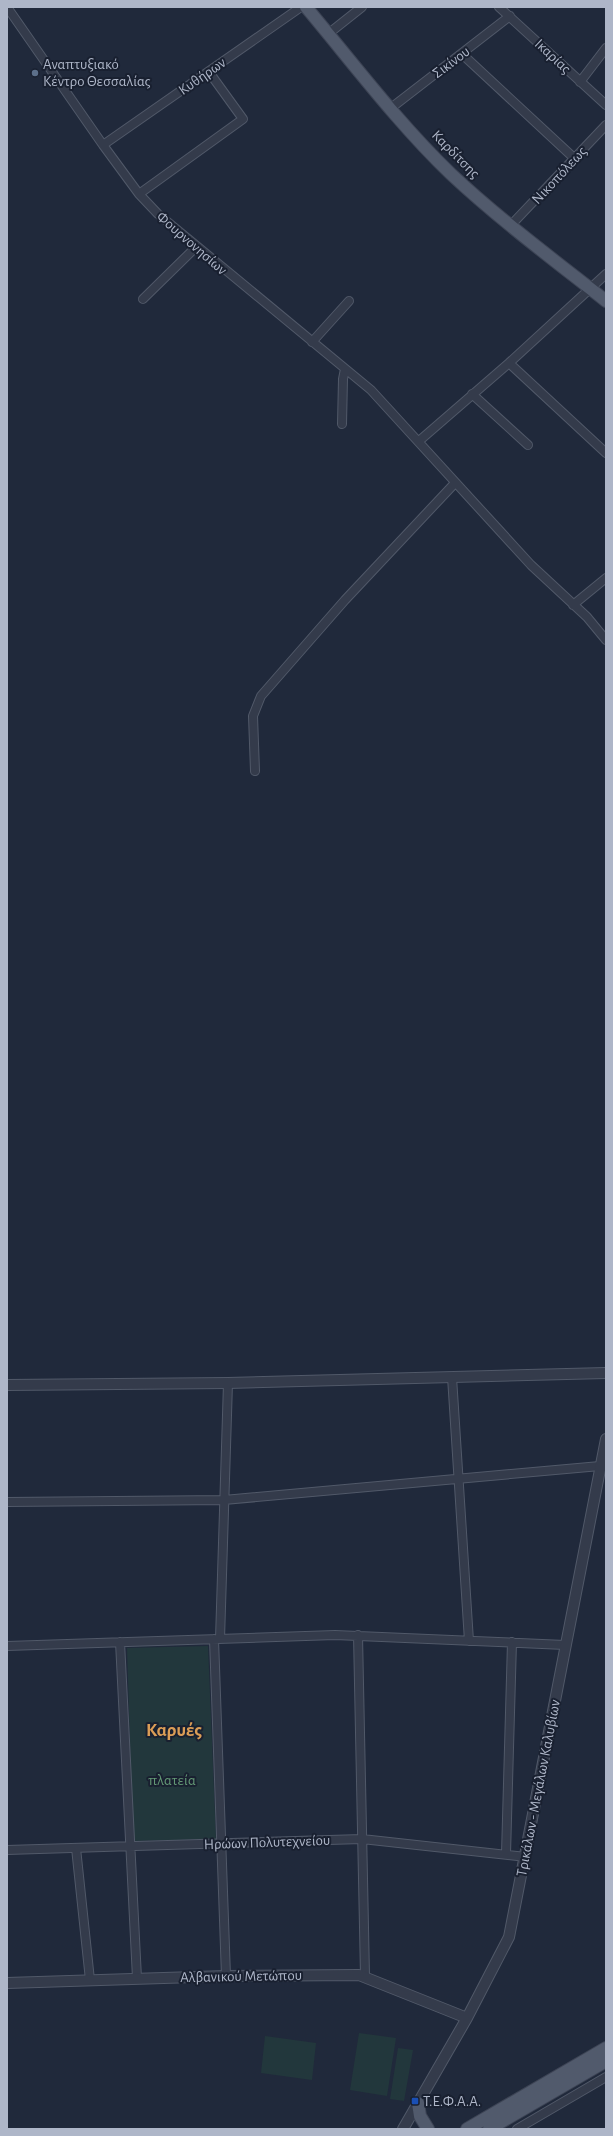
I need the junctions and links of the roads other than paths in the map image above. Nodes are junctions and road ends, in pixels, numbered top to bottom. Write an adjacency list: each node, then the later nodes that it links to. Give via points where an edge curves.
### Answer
1 (7, 7): 15 (street, Φουρνονησίων)
2 (301, 7): 10 (street, Κυθήρων)
3 (306, 7): 7 (main road, Καρδίτσης)
4 (362, 7): 7 (street)
5 (499, 7): 6 (street, Ικαρίας)
6 (510, 16): 9 (street, Σικίνου); 11 (street, Ικαρίας)
7 (328, 34): 13 (main road, Καρδίτσης)
8 (606, 48): 11 (street)
9 (462, 54): 13 (street, Σικίνου); 16 (street)
10 (209, 72): 15 (street, Κυθήρων); 17 (street, via 243,119)
11 (580, 82): 12 (street, Ικαρίας)
12 (606, 105)
13 (391, 108): 18 (main road, Καρδίτσης, via 451,174)
14 (606, 125): 16 (street, Νικοπόλεως)
15 (103, 145): 17 (street, Φουρνονησίων)
16 (574, 158): 18 (street, Νικοπόλεως)
17 (140, 194): 19 (street, Φουρνονησίων, via 158,214)
18 (512, 225): 21 (main road, Καρδίτσης)
19 (196, 247): 22 (street); 25 (street, Φουρνονησίων)
20 (606, 274): 21 (street)
21 (590, 288): 24 (main road, Καρδίτσης); 26 (street)
22 (143, 299)
23 (349, 301): 25 (street)
24 (606, 301)
25 (312, 342): 27 (street, Φουρνονησίων)
26 (509, 363): 28 (street); 32 (street)
27 (345, 369): 29 (street, via 342,379); 30 (street, Φουρνονησίων, via 386,405)
28 (472, 394): 30 (street); 31 (street)
29 (342, 424)
30 (419, 441): 33 (street, Φουρνονησίων)
31 (528, 445)
32 (606, 453)
33 (455, 483): 35 (street, Φουρνονησίων, via 531,565); 37 (street, via 344,600 261,696 253,716)
34 (606, 578): 35 (street)
35 (573, 604): 36 (street, Φουρνονησίων)
36 (606, 640)
37 (255, 771)
38 (606, 1372): 39 (street)
39 (452, 1377): 40 (street); 44 (street)
40 (228, 1383): 41 (street); 45 (street)
41 (7, 1385)
42 (606, 1439): 43 (street, Τρικάλων - Μεγάλων Καλυβίων)
43 (600, 1466): 44 (street); 52 (street, Τρικάλων - Μεγάλων Καλυβίων)
44 (459, 1478): 45 (street); 49 (street)
45 (224, 1500): 46 (street); 48 (street)
46 (7, 1502)
47 (358, 1635): 48 (street); 49 (street); 54 (street)
48 (217, 1639): 50 (street); 55 (street)
49 (469, 1640): 51 (street)
50 (120, 1642): 53 (street); 56 (street)
51 (512, 1642): 52 (street); 59 (street)
52 (566, 1645): 60 (street, Τρικάλων - Μεγάλων Καλυβίων)
53 (7, 1646)
54 (362, 1839): 55 (street, Ηρώων Πολυτεχνείου); 59 (street, Ηρώων Πολυτεχνείου); 62 (street)
55 (222, 1844): 56 (street, Ηρώων Πολυτεχνείου); 61 (street)
56 (130, 1846): 57 (street, Ηρώων Πολυτεχνείου); 63 (street)
57 (76, 1848): 58 (street, Ηρώων Πολυτεχνείου); 64 (street)
58 (7, 1850)
59 (506, 1854): 60 (street, Ηρώων Πολυτεχνείου)
60 (526, 1857): 66 (street, Τρικάλων - Μεγάλων Καλυβίων, via 509,1937)
61 (226, 1976): 62 (street, Αλβανικού Μετώπου); 63 (street, Αλβανικού Μετώπου)
62 (365, 1976): 66 (street, Αλβανικού Μετώπου)
63 (137, 1978): 64 (street, Αλβανικού Μετώπου)
64 (90, 1980): 65 (street, Αλβανικού Μετώπου)
65 (7, 1983)
66 (466, 2018): 70 (street, Τρικάλων - Μεγάλων Καλυβίων)
67 (606, 2048): 75 (main road)
68 (606, 2061): 76 (main road)
69 (606, 2077): 77 (street)
70 (418, 2103): 71 (street, Τρικάλων - Μεγάλων Καλυβίων); 74 (main road, via 420,2116)
71 (410, 2114): 72 (street, Τρικάλων - Μεγάλων Καλυβίων); 73 (street, Τρικάλων - Μεγάλων Καλυβίων)
72 (395, 2129)
73 (403, 2129)
74 (428, 2129)
75 (467, 2129)
76 (489, 2129)
77 (517, 2129)

